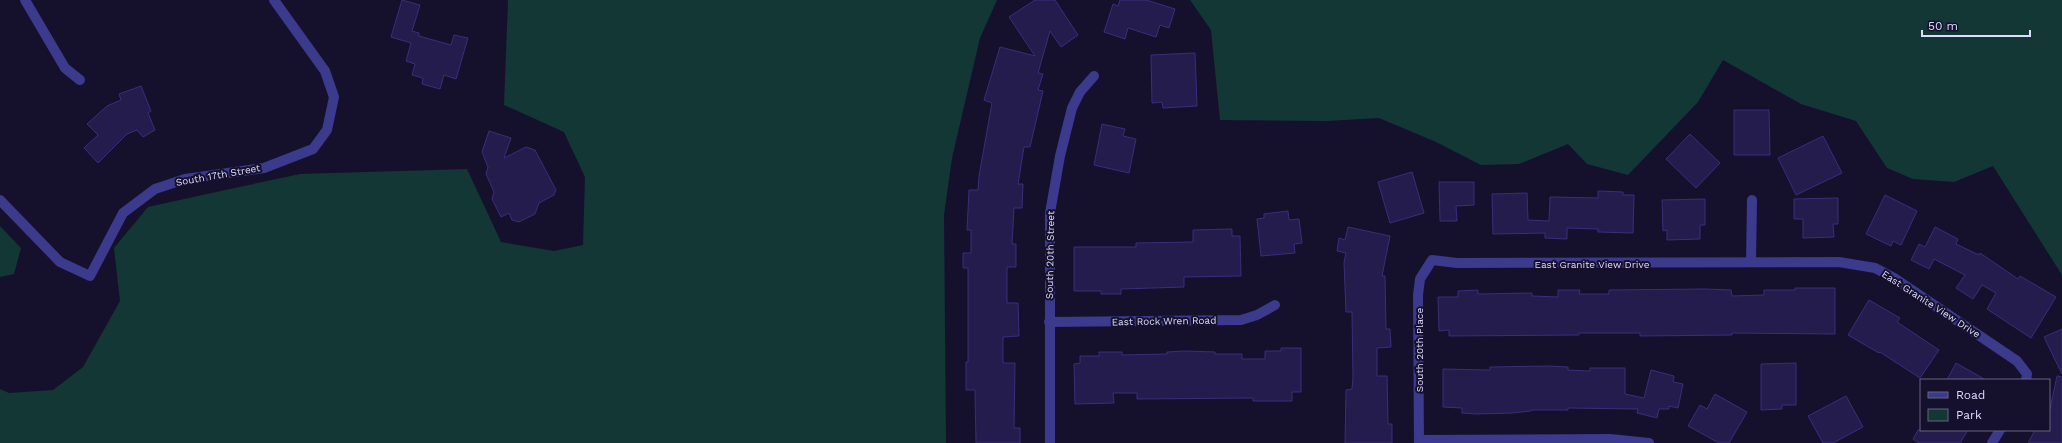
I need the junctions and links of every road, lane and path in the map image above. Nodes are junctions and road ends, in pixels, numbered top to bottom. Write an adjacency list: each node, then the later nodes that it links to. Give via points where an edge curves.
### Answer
1 (26, 0): 4 (street, via 65,68)
2 (274, 0): 5 (street, South 17th Street, via 325,71 334,97 327,130 313,149 264,168 185,179 155,188 123,213 90,276 60,262)
3 (1094, 76): 10 (street, South 20th Street, via 1080,92 1072,108 1053,188 1050,213)
4 (80, 80)
5 (0, 200)
6 (1752, 200): 8 (street)
7 (1432, 260): 8 (street, East Granite View Drive, via 1457,264); 13 (street, South 20th Place, via 1420,279 1418,295)
8 (1751, 262): 11 (street, East Granite View Drive, via 1839,262 1875,268 1894,278 2017,361)
9 (1275, 305): 10 (street, East Rock Wren Road, via 1242,320)
10 (1049, 322): 14 (street, South 20th Street)
11 (2027, 377)
12 (1999, 431): 16 (street)
13 (1419, 441): 15 (street, via 1610,439)
14 (1050, 443)
15 (1649, 443)
16 (1992, 443)

